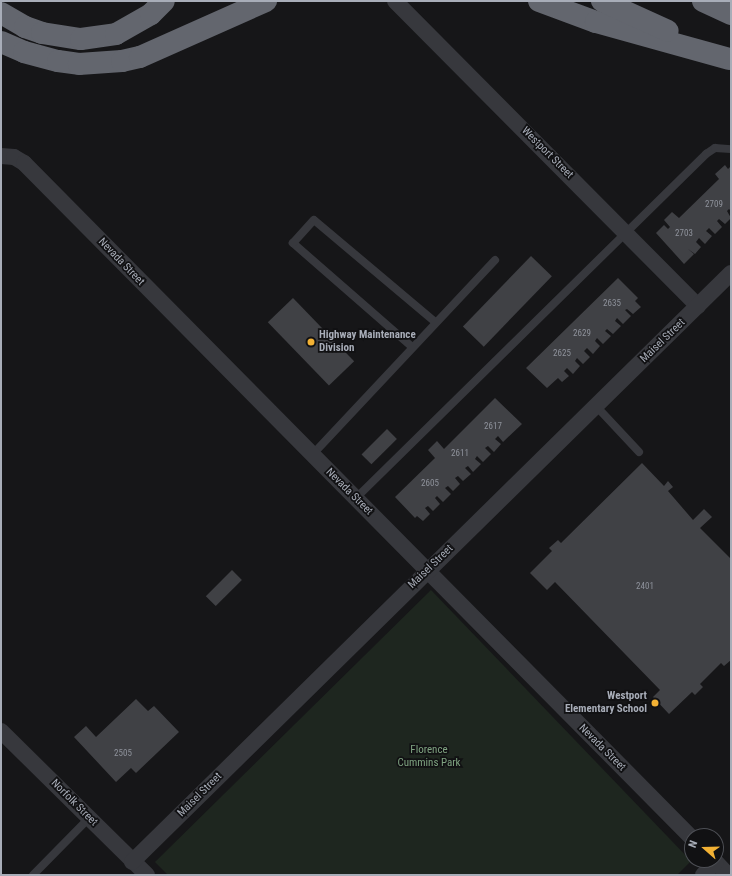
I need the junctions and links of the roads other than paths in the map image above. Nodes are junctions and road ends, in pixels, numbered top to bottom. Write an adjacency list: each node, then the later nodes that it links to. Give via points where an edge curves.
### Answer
1 (164, 1): 7 (highway, via 152,14 116,34 81,39 42,33 25,27)
2 (266, 1): 9 (highway, via 140,57 122,61 98,64 65,62 24,52)
3 (395, 1): 13 (street, Westport Street)
4 (540, 1): 10 (highway, via 596,22)
5 (602, 1): 10 (highway)
6 (703, 1): 8 (highway)
7 (1, 13)
8 (731, 14)
9 (1, 42)
10 (730, 60)
11 (731, 149): 13 (lane, via 715,148 706,154)
12 (1, 156): 21 (street, Nevada Street, via 14,157 24,163)
13 (626, 233): 16 (street, Westport Street); 22 (lane)
14 (495, 260): 17 (lane)
15 (728, 281): 16 (street, Maisel Street)
16 (698, 306): 19 (street, Maisel Street)
17 (435, 322): 18 (lane); 18 (lane, via 314,220 293,243)
18 (411, 346): 21 (lane)
19 (596, 406): 20 (lane); 23 (street, Maisel Street)
20 (639, 452)
21 (312, 454): 22 (street, Nevada Street)
22 (356, 498): 23 (street, Nevada Street)
23 (428, 571): 26 (street, Nevada Street); 27 (street, Maisel Street)
24 (1, 732): 25 (street, Norfolk Street)
25 (89, 818): 27 (street, Norfolk Street); 28 (lane)
26 (684, 830)
27 (132, 862): 29 (street, Norfolk Street)
28 (33, 875)
29 (147, 875)

